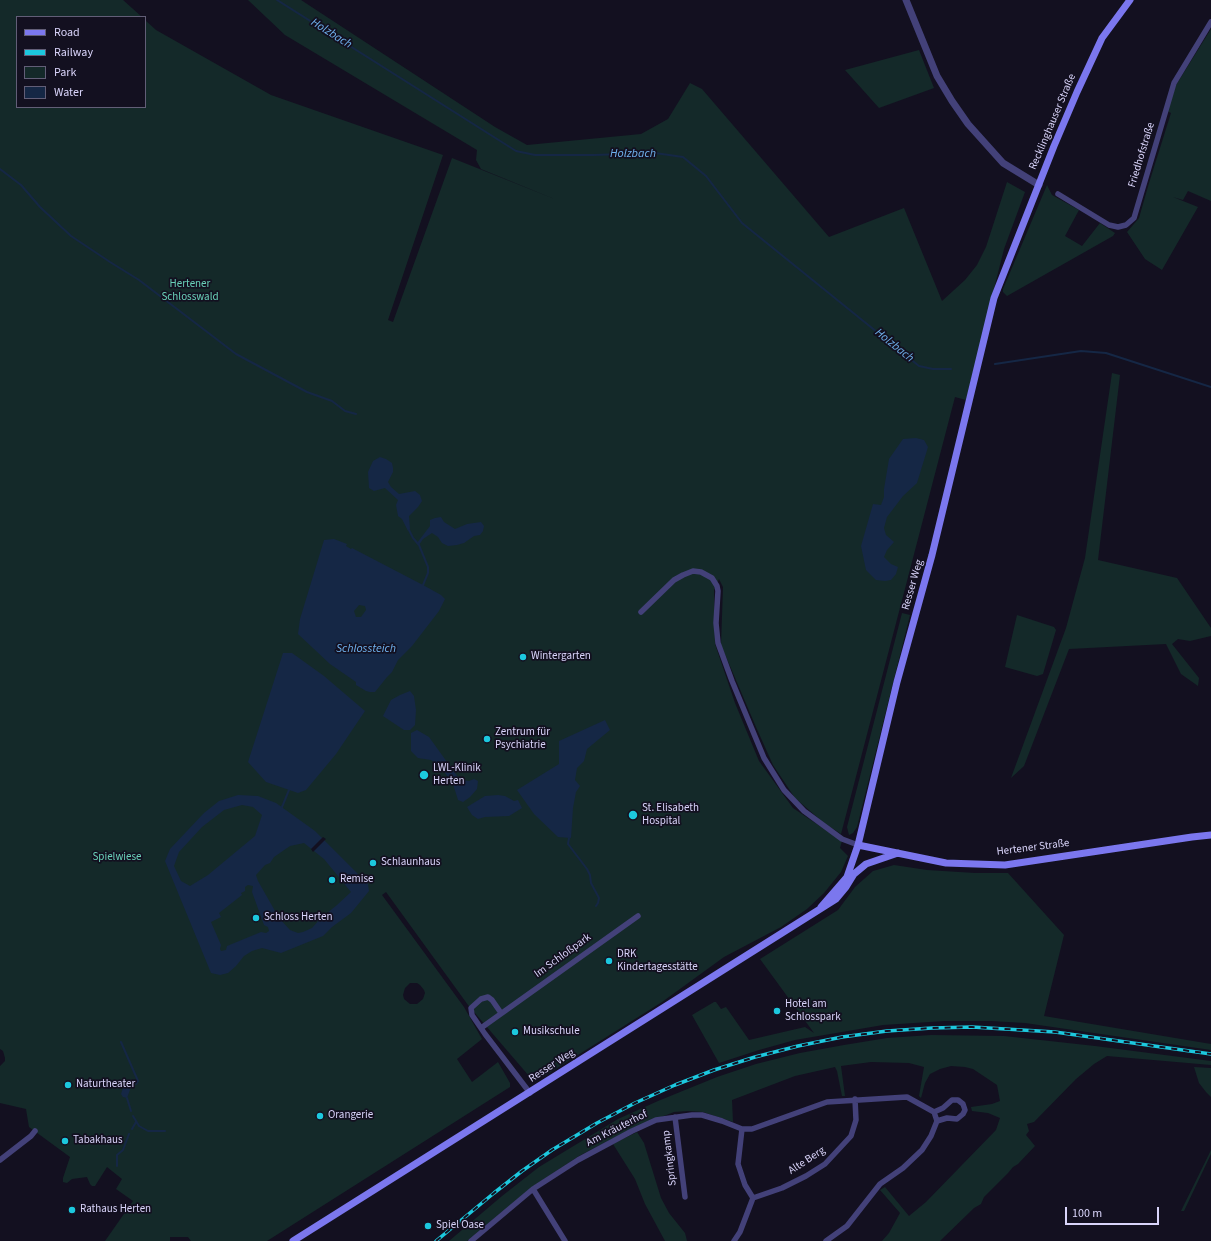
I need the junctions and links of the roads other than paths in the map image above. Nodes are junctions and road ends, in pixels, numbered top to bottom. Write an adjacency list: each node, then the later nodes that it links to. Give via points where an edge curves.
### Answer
1 (906, 0): 4 (street, via 937,76 968,124 1003,163)
2 (1130, 0): 4 (main road, Recklinghauser Straße, via 1102,40 1077,92)
3 (1211, 22): 5 (street, Friedhofstraße, via 1174,83 1134,218 1126,224 1109,225)
4 (1039, 185): 6 (main road, Recklinghauser Straße)
5 (1058, 194)
6 (1009, 260): 9 (main road, Resser Weg, via 994,298)
7 (641, 612): 9 (street, via 674,580 683,575 693,571 712,578 718,591 718,643 764,758 784,790 804,811 842,839)
8 (1211, 835): 10 (main road, Hertener Straße, via 1005,865 946,863)
9 (858, 845): 10 (main road, Hertener Straße); 11 (main road, Resser Weg, via 847,877)
10 (898, 853): 11 (main road, Resser Weg, via 866,864 854,874 836,898)
11 (821, 907): 15 (main road, Resser Weg)
12 (638, 916): 13 (street, Im Schloßpark)
13 (501, 1013): 14 (street, Im Schloßpark); 14 (street, via 488,997 475,1004 471,1012)
14 (481, 1028): 15 (street)
15 (530, 1093): 26 (main road, Resser Weg)
16 (855, 1099): 17 (street, via 907,1097); 20 (street, via 827,1102 752,1129); 25 (street, Alte Berg, via 856,1120 851,1136 825,1164 782,1188)
17 (934, 1112): 19 (street); 19 (street, via 952,1100 958,1100 963,1104 965,1110 957,1119)
18 (675, 1117): 20 (street, Am Kräuterhof, via 702,1115); 23 (street, Am Kräuterhof, via 656,1120 632,1131 578,1160); 24 (street, Springkamp)
19 (937, 1121): 30 (street, via 931,1136 916,1158 880,1184 847,1226)
20 (742, 1129): 25 (street, via 738,1164 745,1185)
21 (35, 1131): 22 (street)
22 (0, 1160)
23 (533, 1189): 27 (street, Am Kräuterhof); 28 (street)
24 (685, 1197)
25 (753, 1198): 29 (street)
26 (293, 1241)
27 (471, 1241)
28 (565, 1241)
29 (734, 1241)
30 (826, 1241)

